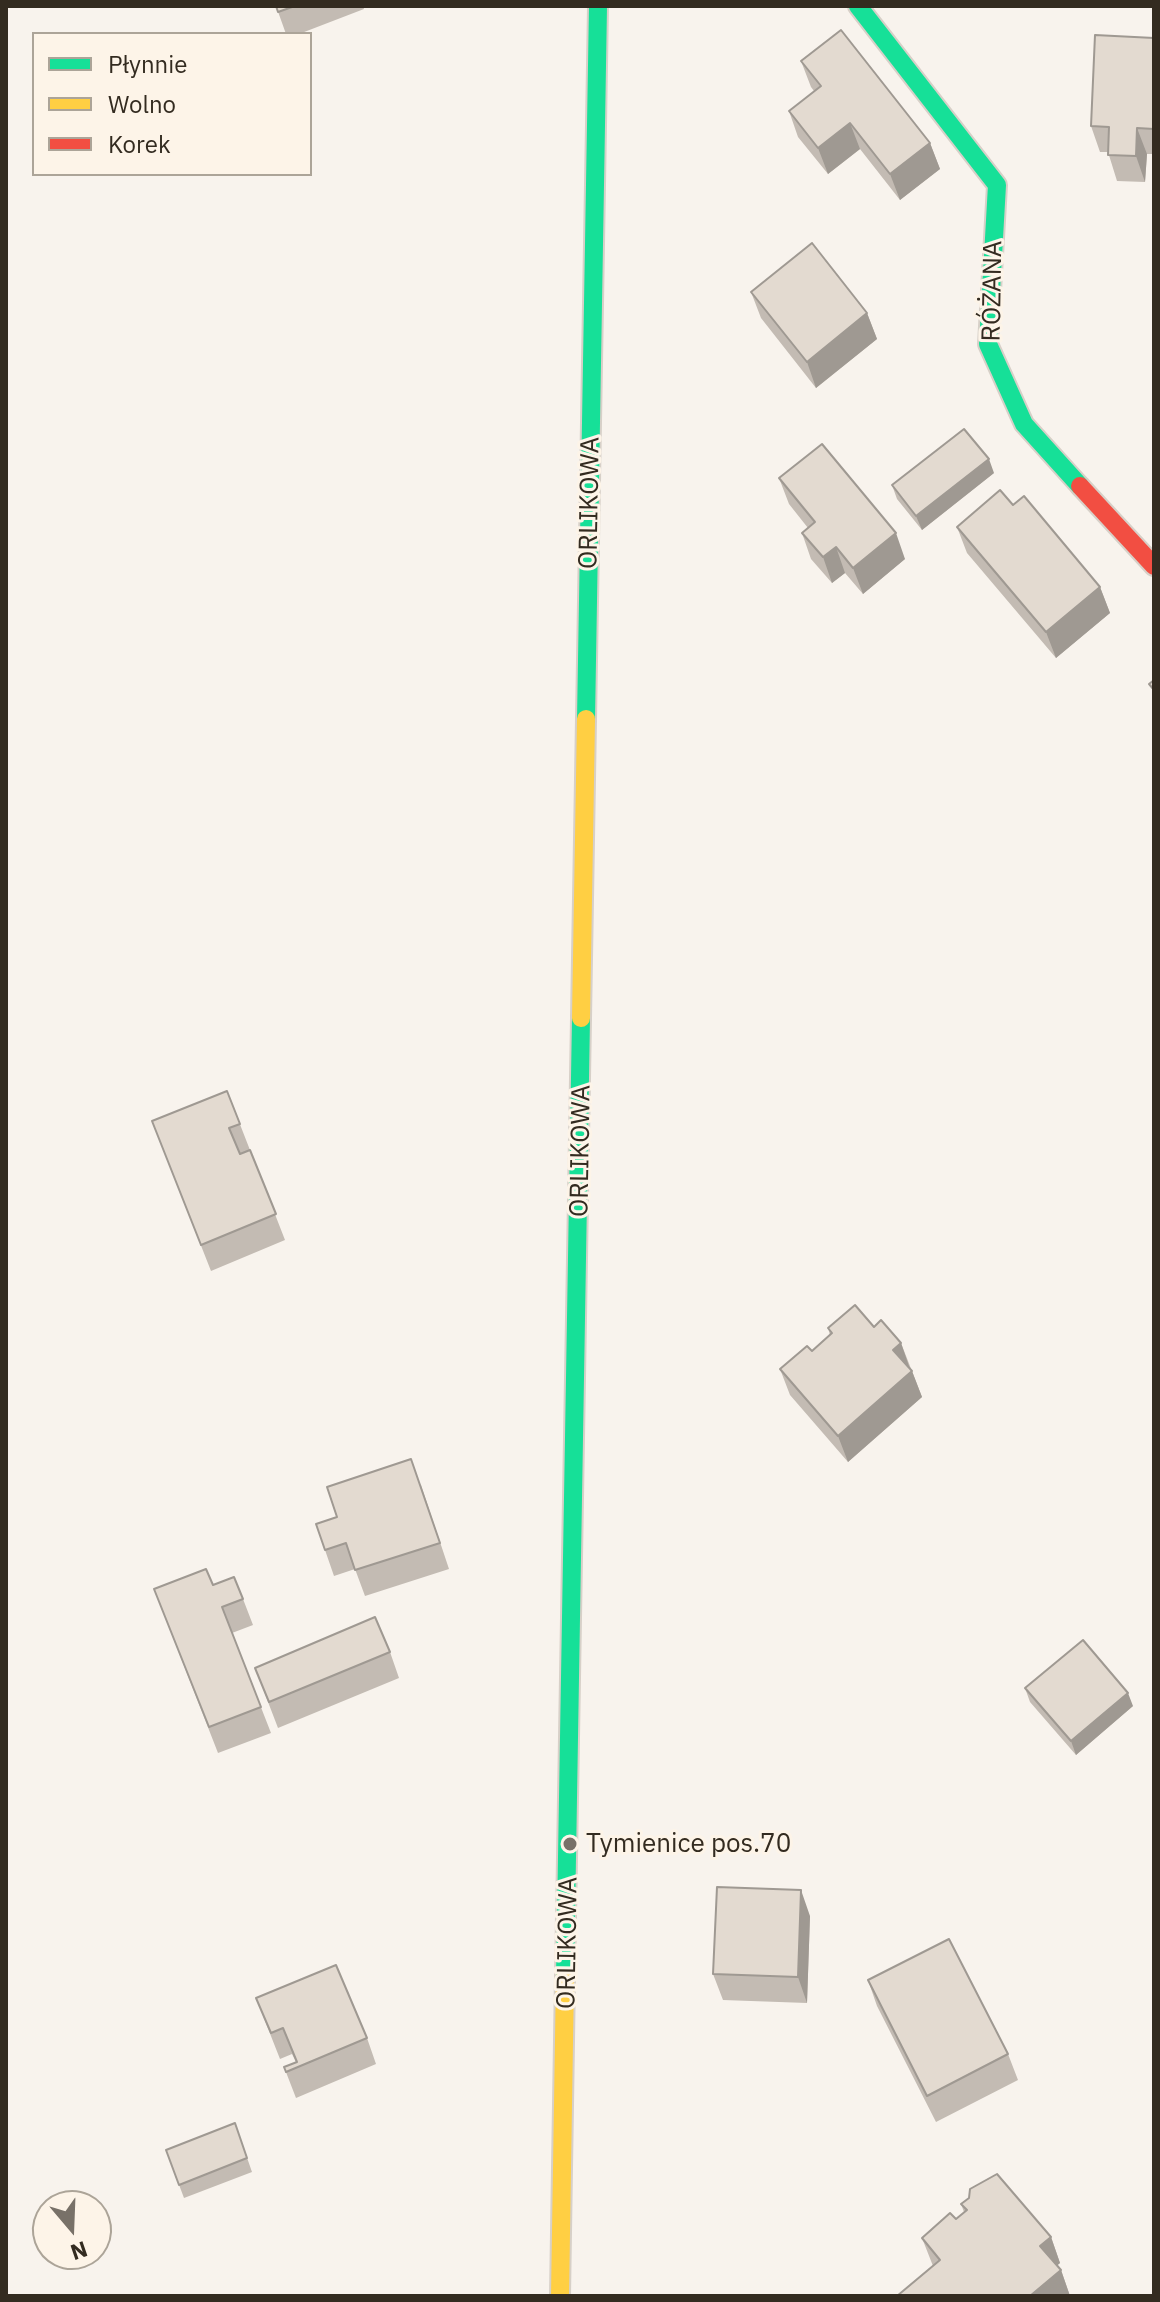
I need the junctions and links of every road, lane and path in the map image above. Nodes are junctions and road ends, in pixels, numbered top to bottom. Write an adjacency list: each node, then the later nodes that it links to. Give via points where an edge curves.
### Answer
1 (598, 6): 4 (street, ORLIKOWA)
2 (858, 6): 3 (street, RÓŻANA, via 997,185 988,344 1024,424)
3 (1154, 566)
4 (560, 2296)

